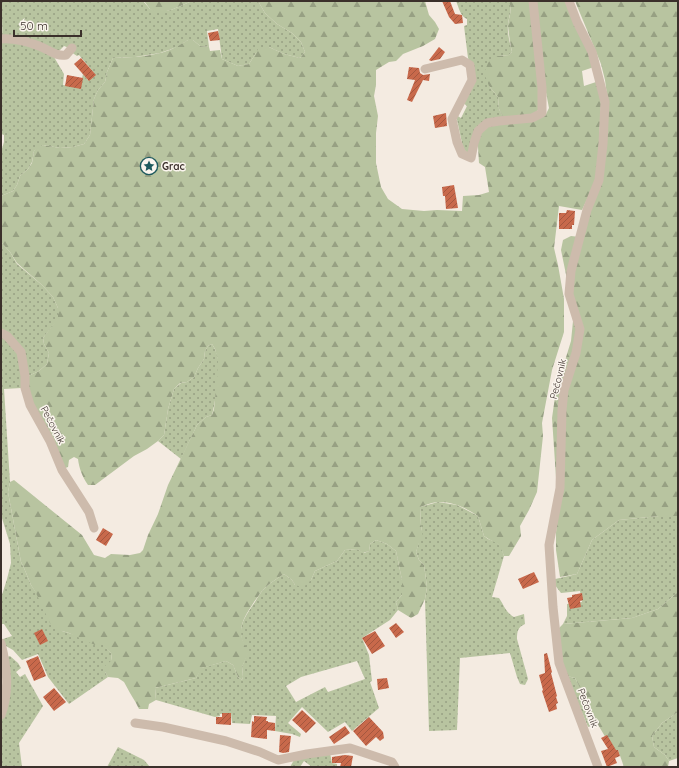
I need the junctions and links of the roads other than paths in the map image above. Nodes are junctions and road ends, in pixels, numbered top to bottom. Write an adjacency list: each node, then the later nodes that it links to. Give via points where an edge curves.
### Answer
1 (533, 1): 5 (street, via 542,88 542,113 532,118 487,123 478,131 472,158 462,154 452,119 472,80 470,65 462,60)
2 (569, 1): 12 (street, Pečovnik, via 592,52 605,102 600,180 587,210 571,271 569,294 580,329 576,353 564,390 560,488 548,545 559,663)
3 (1, 39): 4 (street, via 23,40 60,56 66,55)
4 (72, 48)
5 (425, 69)
6 (1, 333): 7 (street, Pečovnik, via 21,352 24,388 30,405 50,441 62,470 89,512)
7 (94, 528)
8 (1, 642): 9 (street, via 6,660 7,683)
9 (1, 715)
10 (135, 723): 11 (street, via 226,742 278,760 350,748 392,762)
11 (395, 767)
12 (598, 767)

